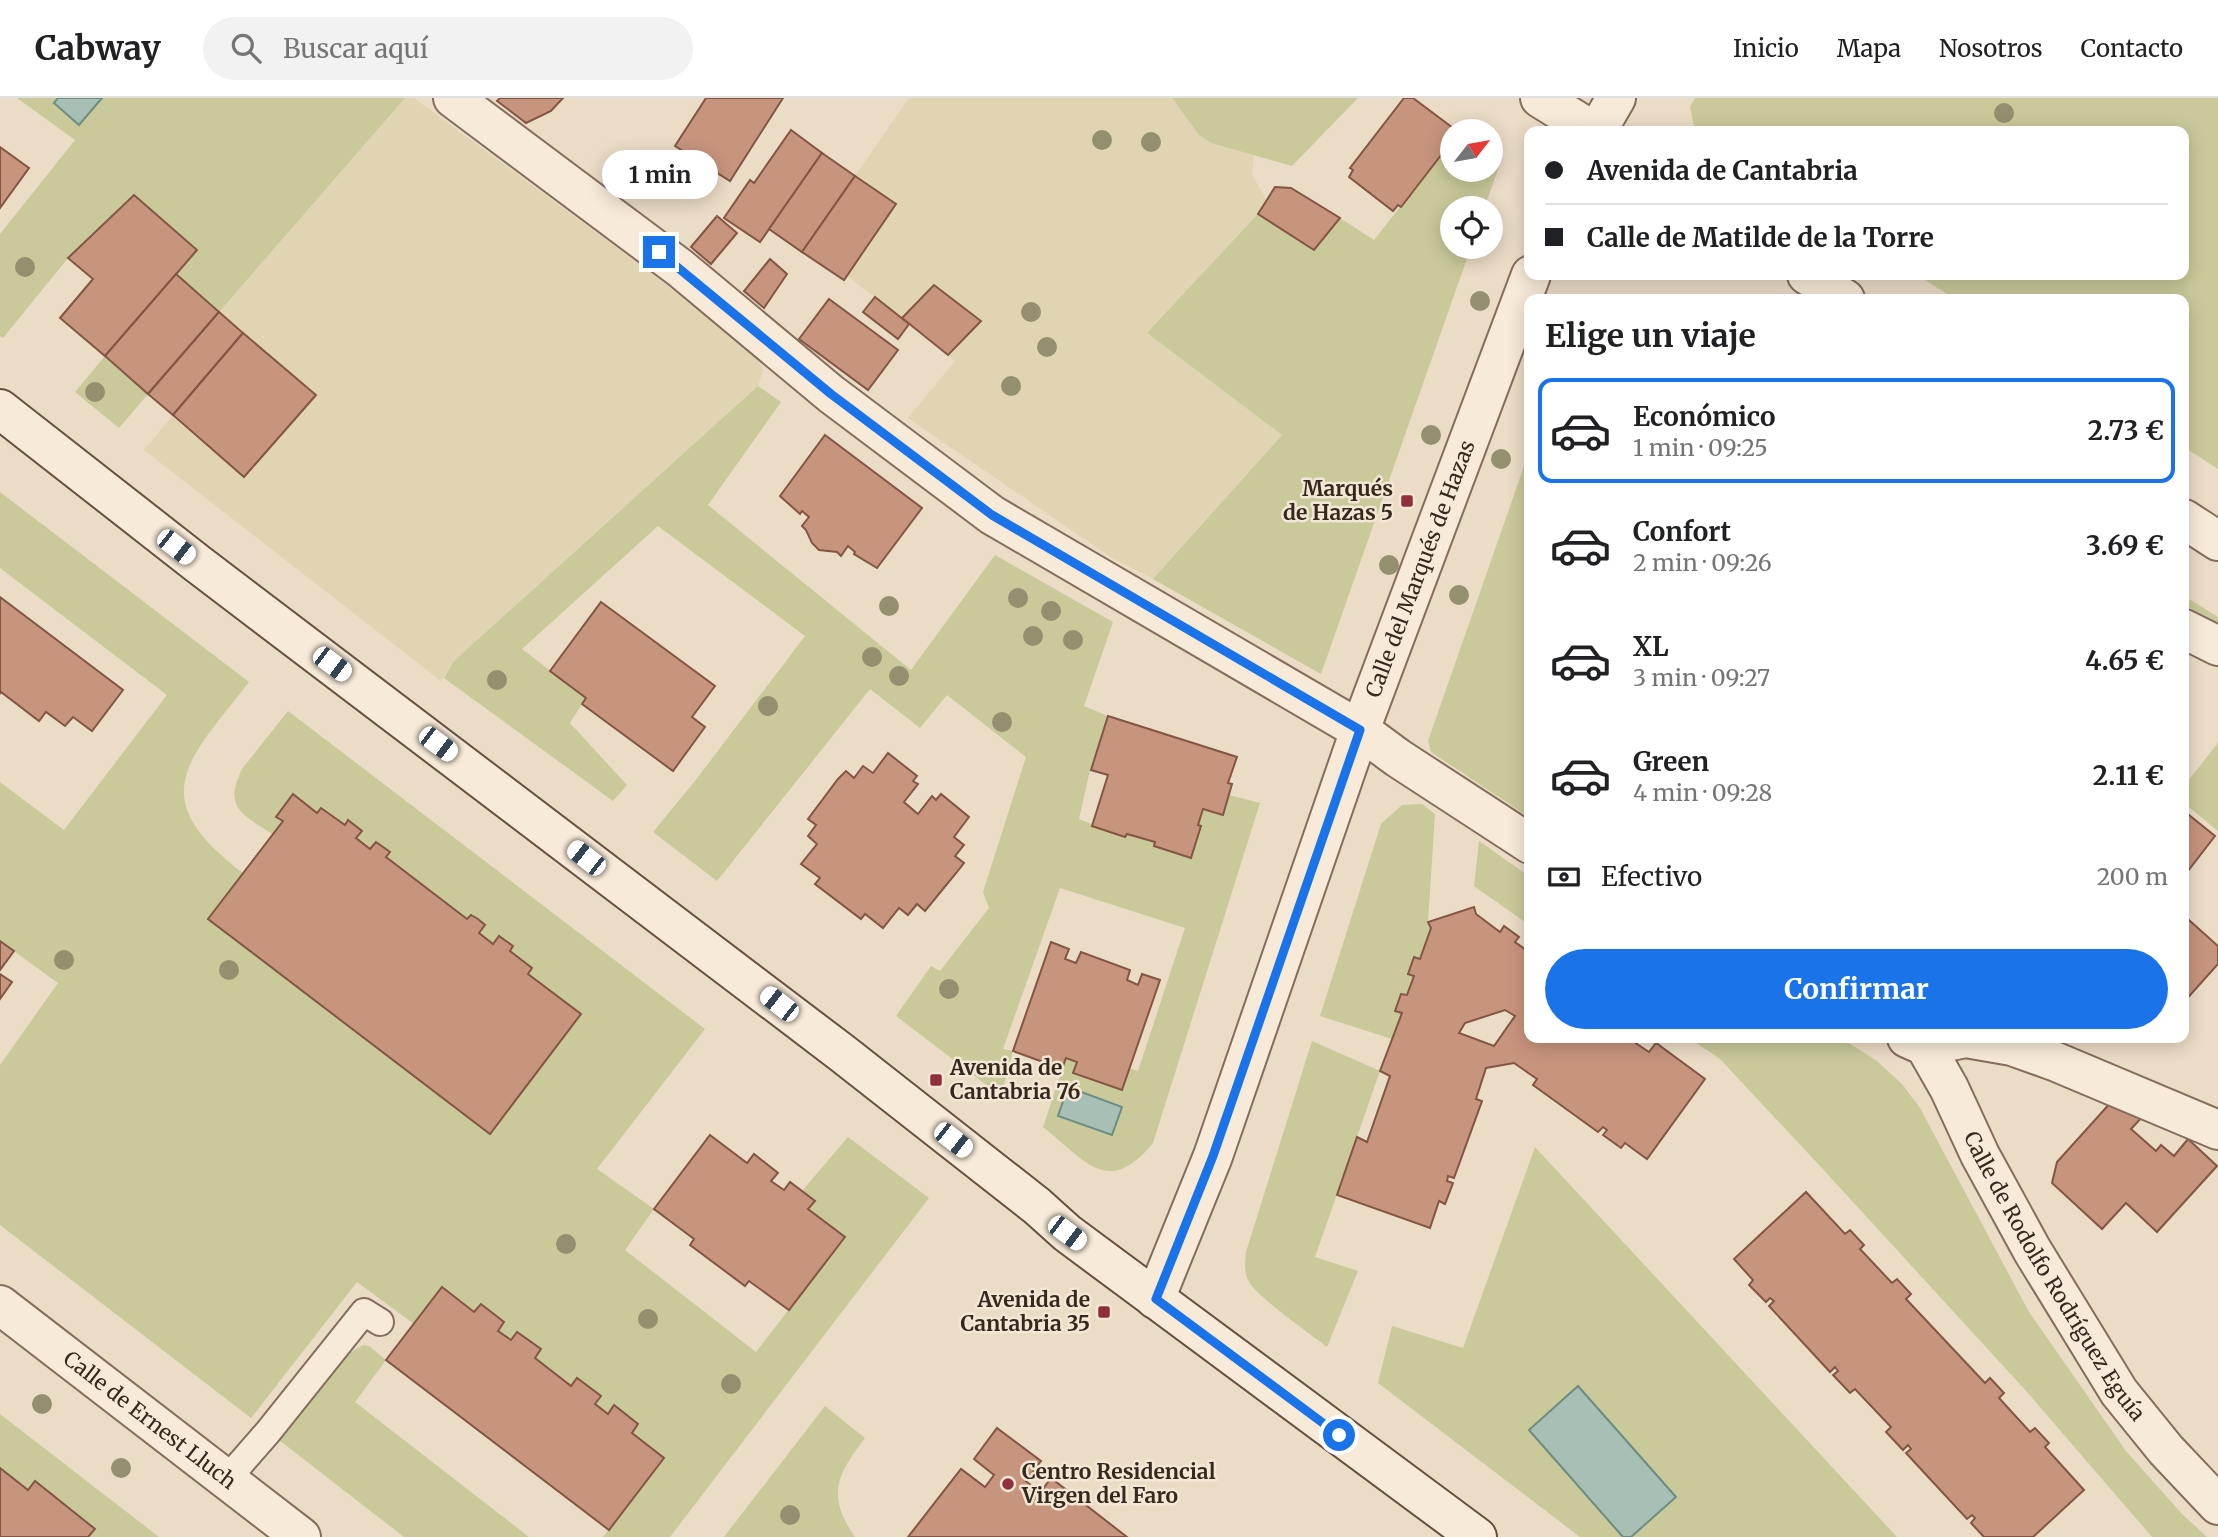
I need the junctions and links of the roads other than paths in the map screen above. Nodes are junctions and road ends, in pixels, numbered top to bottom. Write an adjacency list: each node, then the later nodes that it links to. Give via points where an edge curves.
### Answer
1 (453, 98): 14 (street, via 680,268 831,394 992,515)
2 (1540, 98): 4 (street)
3 (1616, 98): 5 (street)
4 (1587, 126)
5 (1598, 126)
6 (1529, 280): 14 (street, Calle del Marqués de Hazas)
7 (1815, 280): 8 (street)
8 (1837, 294)
9 (0, 409): 19 (street, via 853,1061)
10 (2189, 522): 11 (street)
11 (2218, 541)
12 (2189, 632): 13 (street)
13 (2218, 646)
14 (1360, 730): 15 (street); 19 (street, Calle del Marqués de Hazas, via 1213,1156)
15 (1524, 840)
16 (1921, 1043): 23 (street, Calle de Rodolfo Rodríguez Eguía, via 2032,1250 2119,1392)
17 (1995, 1043): 18 (street, via 2112,1084)
18 (2218, 1130)
19 (1156, 1299): 25 (street)
20 (0, 1305): 22 (street, Calle de Ernest Lluch)
21 (380, 1322): 22 (lane, via 364,1312)
22 (227, 1479): 24 (street, Calle de Ernest Lluch)
23 (2218, 1505)
24 (300, 1537)
25 (1477, 1537)

